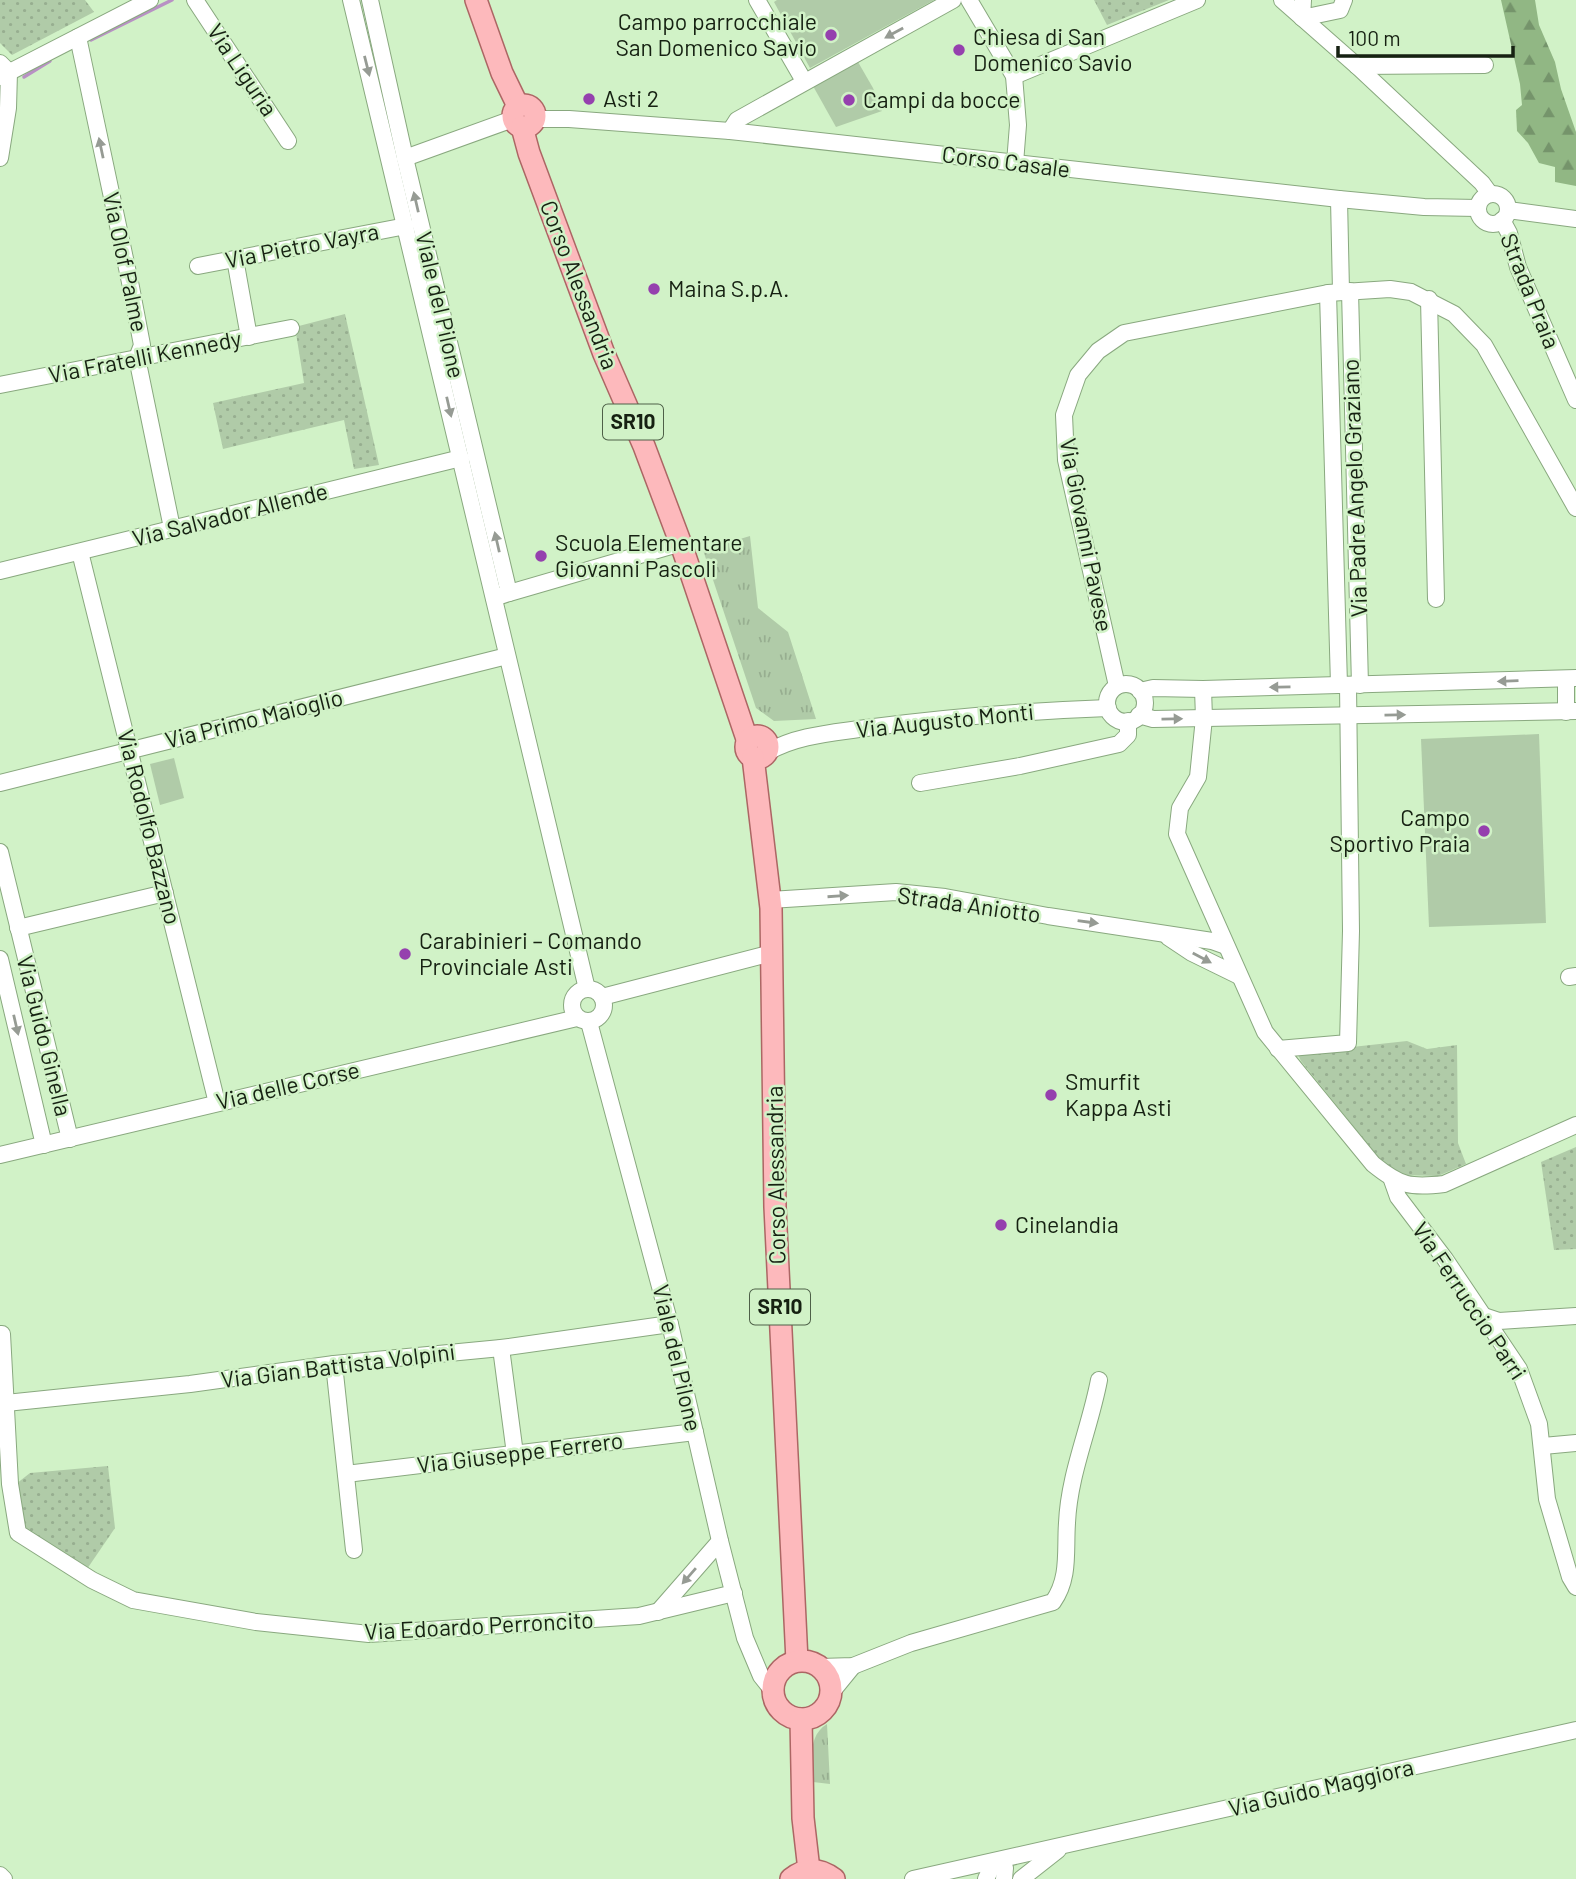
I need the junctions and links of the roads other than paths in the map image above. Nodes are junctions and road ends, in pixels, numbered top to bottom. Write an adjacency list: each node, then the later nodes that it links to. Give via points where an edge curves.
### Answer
1 (150, 0): 14 (street)
2 (195, 0): 23 (street, Via Liguria)
3 (351, 0): 32 (street, Viale del Pilone, one-way to 32)
4 (370, 0): 25 (street, Viale del Pilone)
5 (476, 0): 21 (main road, Corso Alessandria)
6 (757, 0): 19 (street)
7 (954, 0): 19 (street, one-way to 19)
8 (969, 0): 18 (street)
9 (1197, 0): 18 (street)
10 (1282, 0): 13 (street)
11 (1303, 0): 13 (street)
12 (1344, 0): 13 (street, via 1340,10)
13 (1302, 18): 16 (street)
14 (78, 37): 17 (street); 39 (street, Via Olof Palme, one-way to 14, via 142,345)
15 (1485, 65): 16 (street)
16 (1357, 66): 27 (street)
17 (3, 71): 20 (street)
18 (1014, 76): 26 (street)
19 (804, 81): 22 (street, via 737,120)
20 (4, 109): 24 (street)
21 (522, 118): 22 (street, Corso Casale); 25 (street, Corso Casale); 45 (main road, Corso Alessandria / SR10, via 529,153 604,354)
22 (730, 131): 26 (street, Corso Casale)
23 (288, 141)
24 (0, 158)
25 (405, 158): 48 (street, Viale del Pilone, one-way to 25)
26 (1015, 163): 28 (street, Corso Casale)
27 (1490, 194): 29 (street, via 1481,199); 30 (street, via 1503,197)
28 (1339, 199): 29 (street, Corso Casale); 35 (street, Via Padre Angelo Graziano)
29 (1478, 208): 30 (street, via 1480,218 1494,224)
30 (1505, 215): 31 (street); 41 (street, Strada Praia, via 1518,267)
31 (1576, 219)
32 (406, 226): 33 (street, Via Pietro Vayra); 42 (street, Viale del Pilone, one-way to 42)
33 (235, 259): 34 (street, Via Pietro Vayra); 38 (street)
34 (198, 266)
35 (1339, 292): 36 (street, Via Giovanni Pavese, via 1390,289); 53 (street, Via Padre Angelo Graziano); 54 (street, Via Giovanni Pavese, via 1124,333 1098,351 1078,374 1064,415 1066,460)
36 (1429, 299): 43 (street, Via Giovanni Pavese, via 1454,314 1483,345); 49 (street)
37 (291, 328): 38 (street, Via Fratelli Kennedy)
38 (249, 337): 39 (street, Via Fratelli Kennedy)
39 (137, 358): 40 (street, Via Fratelli Kennedy); 44 (street, Via Olof Palme)
40 (0, 385)
41 (1576, 400)
42 (461, 458): 44 (street, Via Salvador Allende); 48 (street, Viale del Pilone)
43 (1576, 508)
44 (172, 528): 46 (street, Via Salvador Allende)
45 (681, 543): 48 (street); 66 (main road, Corso Alessandria / SR10, via 741,718)
46 (80, 552): 47 (street, Via Salvador Allende); 65 (street, Via Rodolfo Bazzano)
47 (0, 571)
48 (501, 595): 50 (street, Viale del Pilone)
49 (1436, 599)
50 (508, 656): 65 (street, Via Primo Maioglio); 78 (street, Viale del Pilone)
51 (1571, 678): 52 (street, one-way to 52); 59 (street)
52 (1448, 682): 53 (street); 60 (street)
53 (1349, 685): 55 (street, one-way to 55); 61 (street)
54 (1117, 686): 57 (street, via 1127,684); 58 (street, via 1108,698)
55 (1245, 688): 56 (street); 64 (street)
56 (1203, 689): 57 (street); 63 (street)
57 (1140, 691): 62 (street, via 1144,704)
58 (1108, 708): 62 (street, via 1118,720); 66 (street, Via Augusto Monti, via 923,721 827,734)
59 (1571, 711): 60 (street)
60 (1448, 714): 61 (street, one-way to 60)
61 (1349, 716): 64 (street); 81 (street, via 1348,1043)
62 (1134, 718): 63 (street, one-way to 63); 68 (street, via 1119,744)
63 (1204, 718): 64 (street); 74 (street, via 1198,777 1180,808 1177,834)
64 (1246, 718)
65 (131, 750): 67 (street, Via Primo Maioglio); 70 (street, Via Rodolfo Bazzano)
66 (762, 750): 71 (main road, Corso Alessandria / SR10)
67 (0, 783)
68 (920, 783)
69 (0, 852): 72 (street, Via Guido Ginella)
70 (165, 893): 72 (street); 82 (street, Via Rodolfo Bazzano)
71 (770, 900): 73 (street, Strada Aniotto, one-way to 73, via 895,892); 75 (main road, Corso Alessandria / SR10)
72 (18, 928): 84 (street, Via Guido Ginella)
73 (1167, 936): 74 (street, Strada Aniotto); 77 (street, Strada Aniotto, one-way to 77)
74 (1226, 946): 77 (street)
75 (772, 953): 79 (street); 106 (main road, Corso Alessandria / SR10, via 775,1207)
76 (0, 959): 85 (street, Via Guido Ginella, one-way to 85)
77 (1239, 976): 81 (street)
78 (587, 989): 79 (street); 80 (street, Viale del Pilone, via 577,993 572,1003 573,1013)
79 (602, 997): 80 (street, via 602,1013)
80 (583, 1020): 82 (street, Via delle Corse); 90 (street, Viale del Pilone)
81 (1278, 1049): 87 (street, via 1373,1164)
82 (217, 1102): 84 (street, Via delle Corse)
83 (1576, 1125): 87 (street, via 1444,1184 1422,1186)
84 (69, 1139): 85 (street, Via delle Corse)
85 (44, 1145): 86 (street, Via delle Corse)
86 (0, 1155)
87 (1392, 1180): 88 (street, Via Ferruccio Parri, via 1398,1197)
88 (1484, 1316): 89 (street, via 1499,1321); 98 (street, Via Ferruccio Parri, via 1520,1369)
89 (1576, 1316)
90 (670, 1324): 92 (street, Via Gian Battista Volpini); 96 (street, Viale del Pilone)
91 (0, 1334): 95 (street, Via Edoardo Perroncito)
92 (501, 1348): 93 (street, Via Gian Battista Volpini); 99 (street)
93 (334, 1364): 95 (street, Via Gian Battista Volpini); 100 (street)
94 (1099, 1380): 107 (street, via 1071,1491 1066,1575 1053,1602 911,1643)
95 (6, 1403): 105 (street, Via Edoardo Perroncito, via 11,1493 19,1534 133,1600 256,1622 369,1634)
96 (695, 1432): 99 (street, Via Giuseppe Ferrero); 101 (street, Viale del Pilone)
97 (1576, 1443): 98 (street)
98 (1543, 1446): 103 (street, Via Ferruccio Parri, via 1547,1499)
99 (515, 1454): 100 (street, Via Giuseppe Ferrero)
100 (346, 1474): 102 (street)
101 (720, 1541): 104 (street, Viale del Pilone); 105 (street, one-way to 105)
102 (354, 1550)
103 (1576, 1587)
104 (734, 1593): 105 (street, Via Edoardo Perroncito); 109 (street, Viale del Pilone, via 745,1638 761,1676)
105 (658, 1612)
106 (797, 1661): 108 (main road); 109 (main road, via 777,1675)
107 (853, 1666): 108 (street); 110 (street)
108 (820, 1667): 110 (main road)
109 (773, 1691): 111 (main road, via 778,1708)
110 (831, 1693): 111 (main road, via 824,1709)
111 (801, 1719): 115 (main road)
112 (1576, 1730): 113 (street, Via Guido Maggiora)
113 (1066, 1844): 114 (street, Via Guido Maggiora); 122 (street, Via Guido Maggiora)
114 (998, 1861): 117 (street, Via Guido Maggiora); 120 (street); 121 (street, via 1005,1868)
115 (800, 1874): 119 (main road, via 826,1873)
116 (0, 1875): 118 (street)
117 (923, 1878)
118 (4, 1879)
119 (834, 1879)
120 (986, 1879)
121 (1004, 1879)
122 (1021, 1879)

